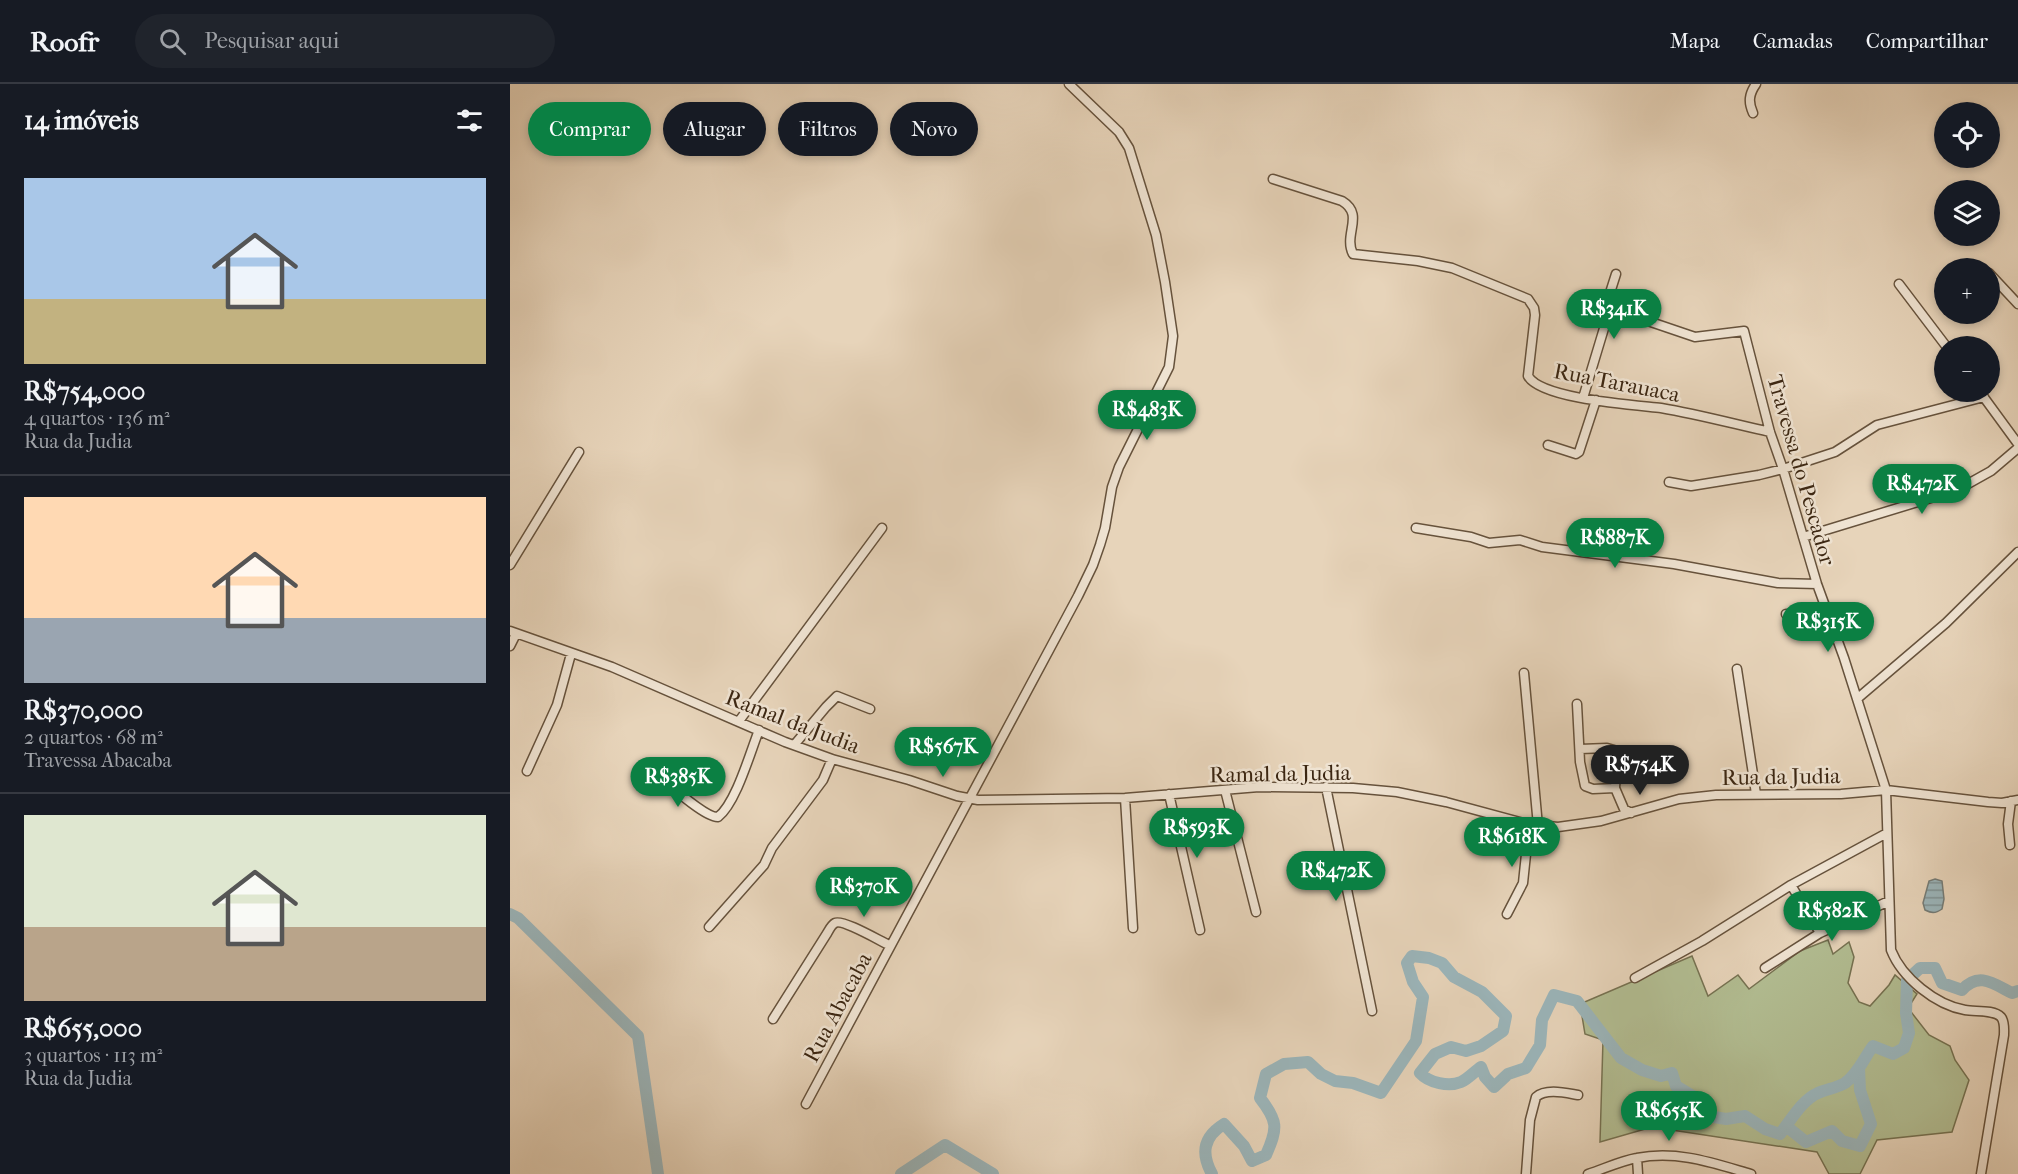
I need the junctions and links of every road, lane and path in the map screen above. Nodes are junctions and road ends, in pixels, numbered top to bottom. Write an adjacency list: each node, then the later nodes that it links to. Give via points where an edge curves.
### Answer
1 (1069, 84): 52 (street, Rua Abacaba, via 1119,132 1130,148 1166,282 1172,356 1119,467 1093,565)
2 (1756, 84): 3 (street, via 1749,104)
3 (1753, 113)
4 (1274, 179): 11 (street, Rua Tarauaca, via 1349,205 1353,215 1353,254 1438,264 1528,299 1535,315 1530,380 1545,389)
5 (1616, 274): 9 (street)
6 (1899, 284): 10 (street)
7 (2000, 284): 8 (street)
8 (2018, 304)
9 (1607, 310): 11 (street); 15 (street, Travessa do Pescador, via 1695,337 1744,331)
10 (1938, 336)
11 (1583, 398): 12 (street, Rua Tarauaca)
12 (1596, 400): 15 (street, Rua Tarauaca, via 1661,408); 16 (street, via 1579,452)
13 (1955, 402): 19 (street, via 1877,425 1835,452)
14 (1988, 402): 17 (street)
15 (1770, 432): 19 (street, Travessa do Pescador)
16 (1548, 446)
17 (2018, 446): 23 (street, via 1991,471 1957,490)
18 (579, 452): 25 (street)
19 (1783, 469): 20 (street, via 1691,486); 23 (street, Travessa do Pescador)
20 (1669, 482)
21 (882, 528): 37 (street)
22 (1416, 528): 26 (street, via 1489,543 1520,540 1542,547 1655,561 1778,584)
23 (1803, 537): 26 (street, Travessa do Pescador)
24 (2018, 552): 34 (street, via 1946,623)
25 (510, 565)
26 (1817, 584): 28 (street, Travessa do Pescador)
27 (1786, 614): 28 (street)
28 (1826, 614): 34 (street, Travessa do Pescador)
29 (513, 632): 30 (street); 31 (street, Ramal da Judia)
30 (510, 646)
31 (571, 654): 37 (street, Ramal da Judia, via 612,667); 42 (street, via 557,705)
32 (1737, 669): 50 (street)
33 (1524, 673): 56 (street)
34 (1858, 698): 47 (street, Travessa do Pescador)
35 (1577, 704): 40 (street)
36 (870, 709): 39 (street, via 837,696)
37 (739, 721): 38 (street, Ramal da Judia)
38 (759, 730): 39 (street, Ramal da Judia); 43 (street, via 734,794 722,814 715,818)
39 (795, 744): 41 (street, Ramal da Judia)
40 (1580, 749): 45 (street, via 1585,786); 45 (street, via 1614,750)
41 (832, 759): 52 (street, Ramal da Judia); 63 (street, via 823,780 772,848 764,865)
42 (527, 771)
43 (653, 771)
44 (1326, 788): 46 (street, Ramal da Judia); 48 (street, Ramal da Judia); 70 (street)
45 (1615, 788): 54 (street, via 1624,809)
46 (1225, 790): 49 (street, Ramal da Judia); 61 (street)
47 (1886, 790): 50 (street, Rua da Judia); 53 (street, Rua da Judia, via 1976,801); 57 (street, Travessa do Pescador)
48 (1397, 792): 55 (street, Rua da Judia)
49 (1168, 794): 51 (street, Ramal da Judia); 65 (street)
50 (1756, 794): 54 (street, Rua da Judia, via 1679,799)
51 (1125, 798): 52 (street, Ramal da Judia); 64 (street)
52 (968, 799): 67 (street, Rua Abacaba)
53 (2014, 801): 58 (street, via 2008,824)
54 (1631, 813): 56 (street, Rua da Judia, via 1558,827)
55 (1527, 824): 56 (street, Rua da Judia); 62 (street, via 1523,883)
56 (1538, 826)
57 (1887, 833): 59 (street); 60 (street, Travessa do Pescador)
58 (2010, 845)
59 (1791, 885): 66 (street); 69 (street)
60 (1889, 901): 66 (street); 81 (street, Travessa do Pescador, via 1891,950 1918,986 1944,1004 1994,1014 2003,1020 2004,1035)
61 (1256, 912)
62 (1507, 914)
63 (709, 927)
64 (1133, 928)
65 (1200, 930)
66 (1820, 933): 68 (street)
67 (889, 945): 71 (street, via 835,923); 73 (street, Rua Abacaba)
68 (1765, 968)
69 (1635, 978)
70 (1372, 1011)
71 (773, 1019)
72 (1578, 1095): 76 (street, via 1547,1092 1536,1096)
73 (806, 1104)
74 (1637, 1158): 75 (street, via 1681,1155); 77 (street); 78 (street)
75 (1715, 1164): 79 (street); 80 (street)
76 (1526, 1174)
77 (1588, 1174)
78 (1638, 1174)
79 (1712, 1174)
80 (1751, 1174)
81 (1981, 1174)

